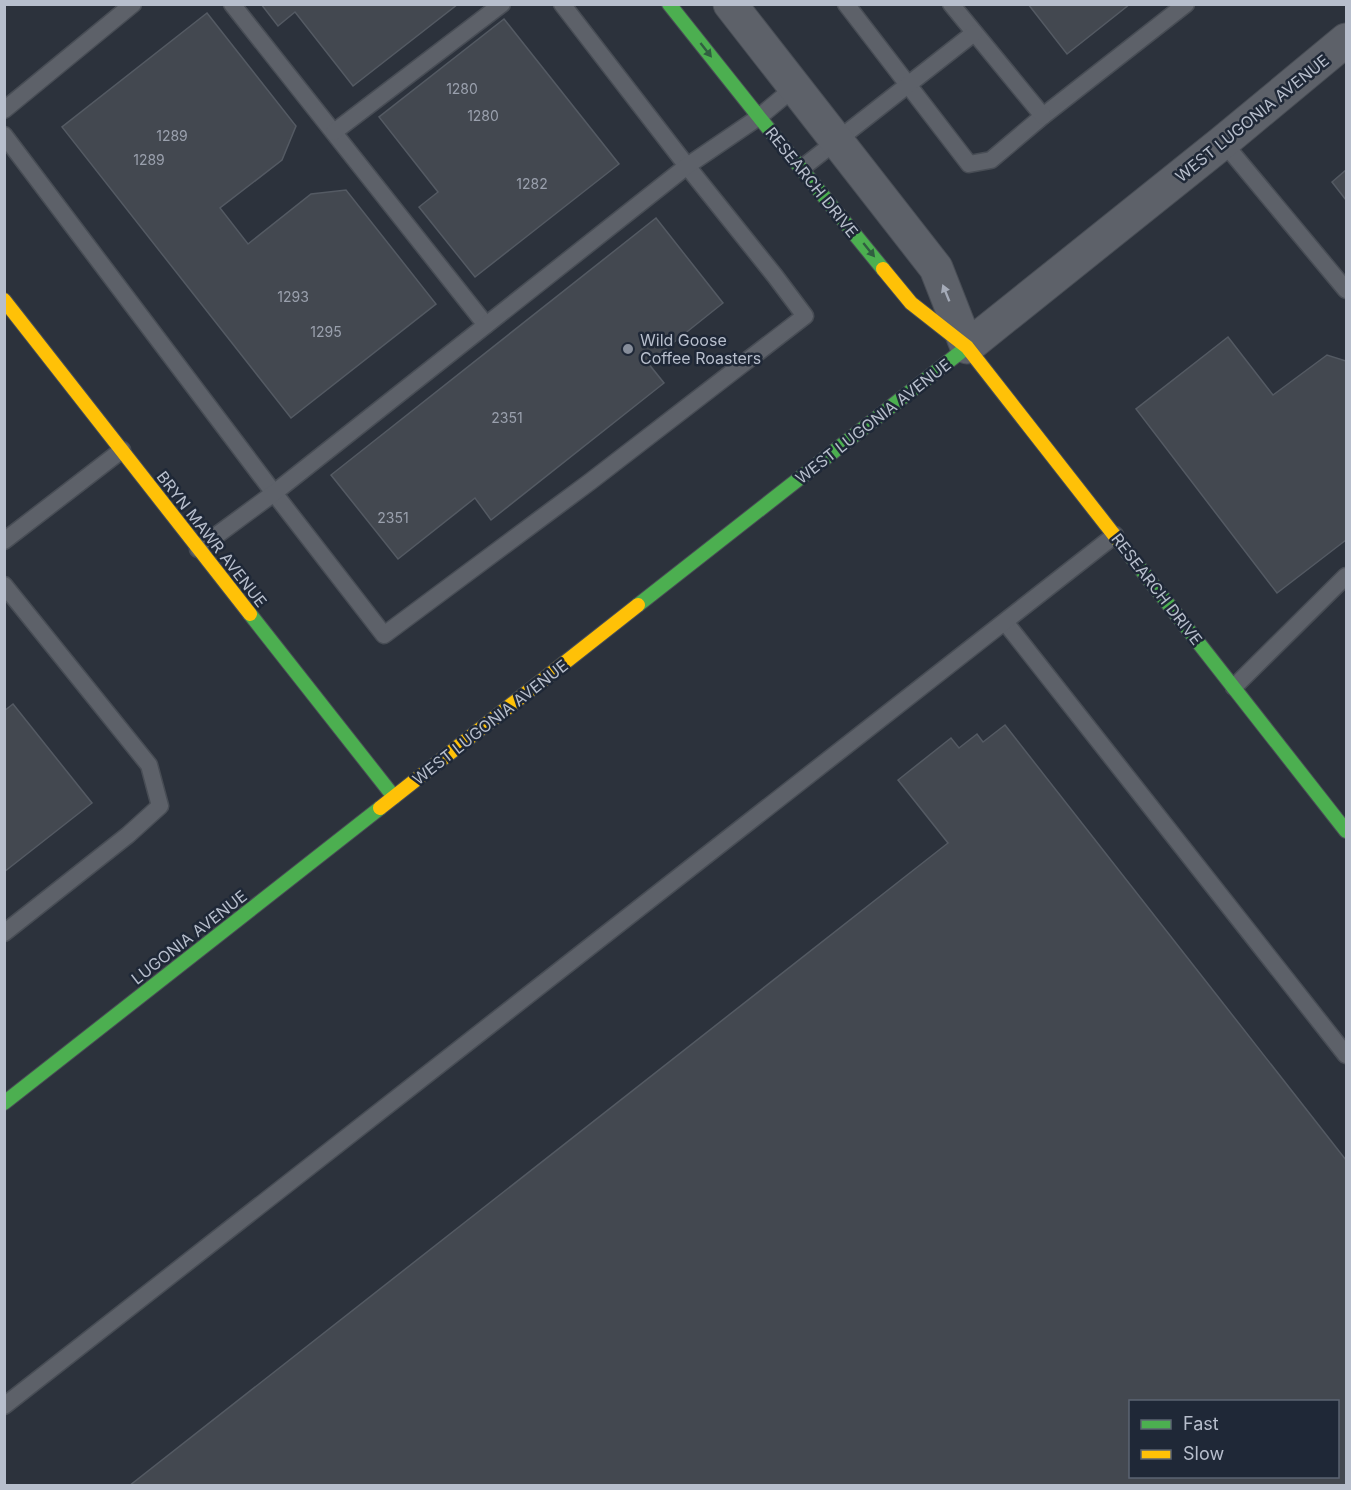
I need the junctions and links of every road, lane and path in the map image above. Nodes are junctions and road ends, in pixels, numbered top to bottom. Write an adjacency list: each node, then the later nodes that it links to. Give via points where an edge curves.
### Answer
1 (133, 4): 14 (lane)
2 (232, 4): 17 (lane)
3 (502, 4): 17 (lane)
4 (562, 4): 21 (lane)
5 (669, 4): 15 (street, RESEARCH DRIVE, one-way to 15)
6 (730, 4): 13 (street, RESEARCH DRIVE)
7 (846, 4): 12 (lane)
8 (951, 4): 10 (lane)
9 (1186, 4): 16 (lane)
10 (974, 33): 12 (lane); 16 (lane)
11 (1347, 40): 20 (street, WEST LUGONIA AVENUE)
12 (908, 84): 16 (lane, via 969,164 991,160); 19 (lane)
13 (795, 87): 15 (lane); 19 (street, RESEARCH DRIVE)
14 (4, 110)
15 (759, 117): 21 (lane); 22 (street, RESEARCH DRIVE)
16 (1043, 117)
17 (334, 132): 25 (lane)
18 (4, 135): 28 (lane)
19 (837, 141): 22 (lane); 26 (street, RESEARCH DRIVE, one-way to 19, via 936,268)
20 (1223, 142): 23 (lane); 26 (street, WEST LUGONIA AVENUE)
21 (687, 166): 25 (lane); 28 (lane, via 805,316 384,635)
22 (802, 168): 26 (street, RESEARCH DRIVE, one-way to 26, via 910,303)
23 (1347, 290)
24 (4, 300): 27 (street, BRYN MAWR AVENUE)
25 (486, 325): 28 (lane)
26 (967, 347): 29 (street, RESEARCH DRIVE); 36 (street, WEST LUGONIA AVENUE)
27 (122, 450): 30 (lane); 31 (street, BRYN MAWR AVENUE)
28 (274, 493): 31 (lane)
29 (1115, 536): 34 (lane); 35 (street, RESEARCH DRIVE)
30 (4, 541)
31 (198, 549): 36 (street, BRYN MAWR AVENUE)
32 (1347, 576): 35 (lane)
33 (4, 585): 38 (lane, via 149,765 160,806)
34 (1005, 622): 39 (lane); 41 (lane)
35 (1234, 687): 37 (street, RESEARCH DRIVE)
36 (394, 797): 40 (street, LUGONIA AVENUE)
37 (1347, 831)
38 (4, 933)
39 (1347, 1055)
40 (8, 1093)
41 (4, 1406)

